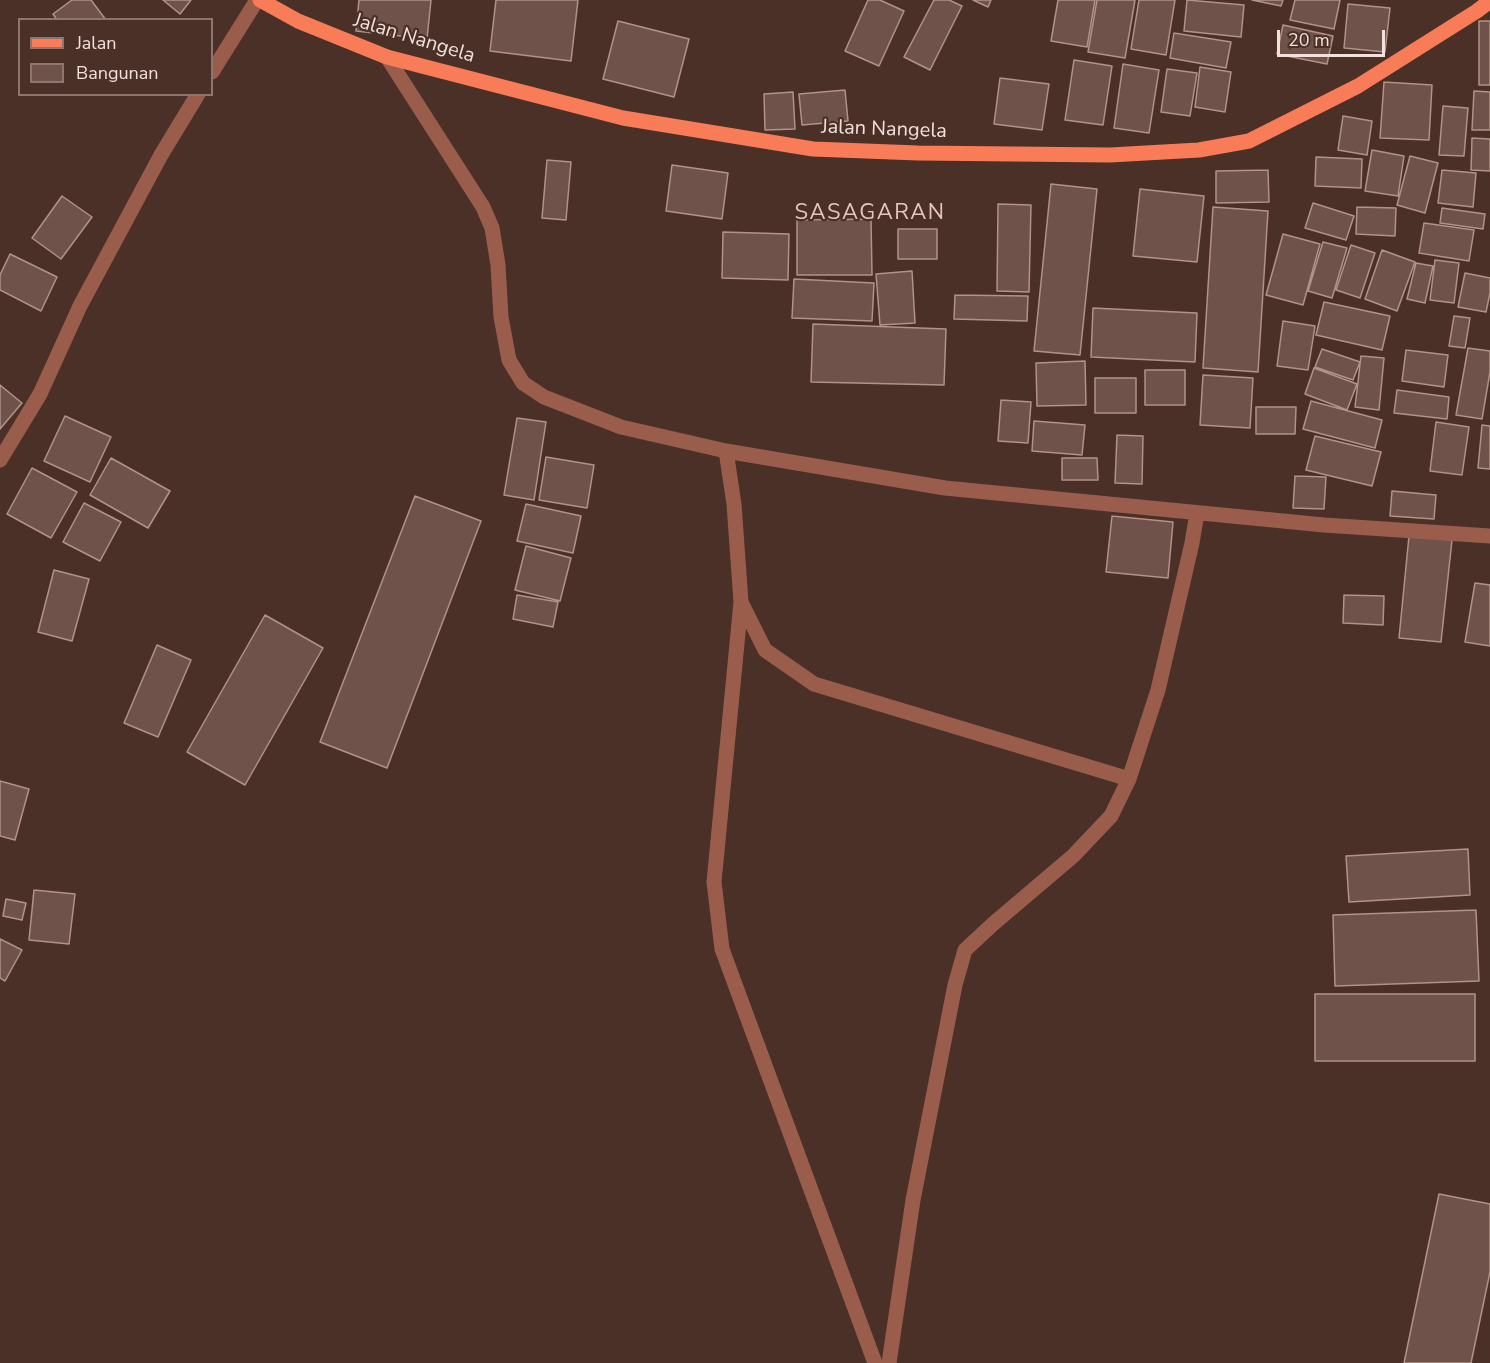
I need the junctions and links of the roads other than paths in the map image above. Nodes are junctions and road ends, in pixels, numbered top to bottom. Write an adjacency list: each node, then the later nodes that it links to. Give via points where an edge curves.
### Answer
1 (258, 0): 3 (main road, Jalan Nangela, via 298,21); 4 (street)
2 (1490, 1): 3 (main road, Jalan Nangela, via 1358,86 1249,141 1199,150 1110,155 813,149 622,118)
3 (387, 57): 6 (street, via 474,192 492,228 509,360 523,383 544,397 621,427)
4 (213, 70)
5 (197, 96): 7 (street, via 80,306 40,394)
6 (726, 451): 8 (street, via 945,488); 10 (street)
7 (0, 460)
8 (1197, 513): 9 (street); 11 (street, via 1158,690)
9 (1490, 536)
10 (741, 602): 11 (street, via 765,650 814,684); 12 (street, via 714,882 722,948)
11 (1129, 779): 13 (street, via 1111,816 1073,856 965,950 913,1200)
12 (876, 1363)
13 (889, 1363)

